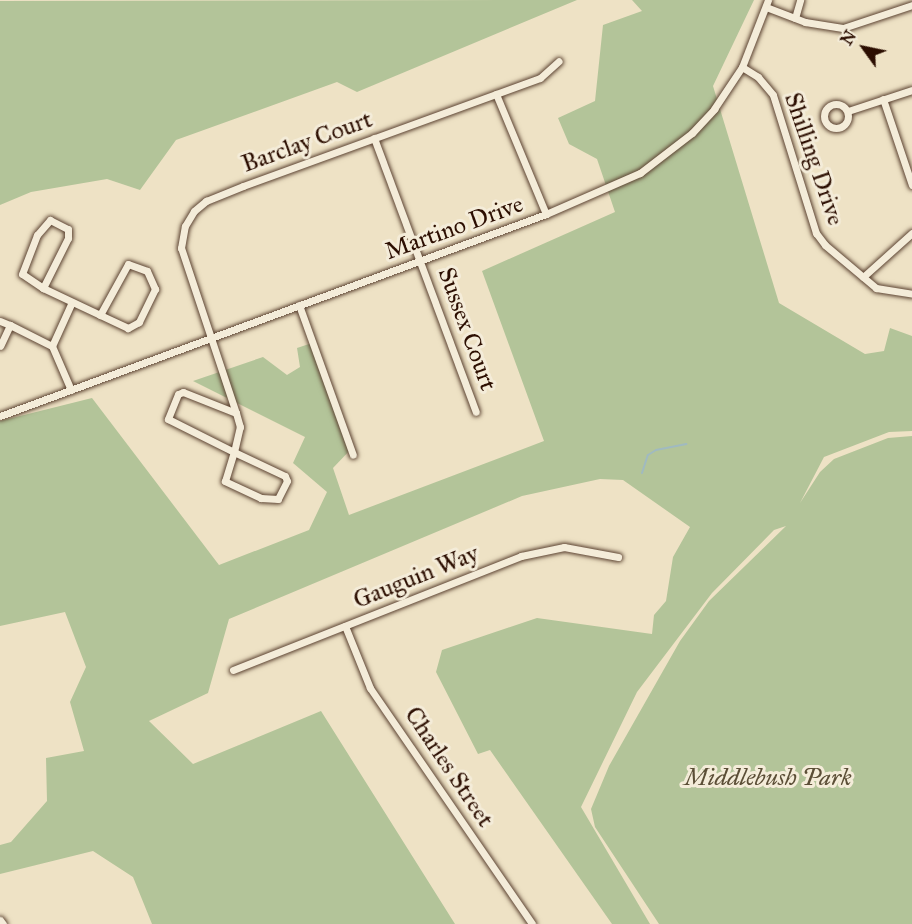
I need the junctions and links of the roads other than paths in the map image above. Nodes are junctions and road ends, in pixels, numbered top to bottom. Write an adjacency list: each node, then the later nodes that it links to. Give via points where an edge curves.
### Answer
1 (800, 0): 4 (street)
2 (767, 4): 4 (street); 6 (street, Martino Drive)
3 (912, 5): 4 (street, via 843,27)
4 (795, 18)
5 (559, 61): 8 (street, Barclay Court, via 540,78)
6 (742, 67): 13 (street, Martino Drive, via 705,120 662,158 603,193); 16 (street, Shilling Drive, via 758,77 773,95 816,233 834,255)
7 (912, 90): 9 (street)
8 (496, 94): 11 (street, Barclay Court); 13 (street)
9 (883, 99): 10 (street); 12 (street)
10 (848, 111)
11 (374, 138): 15 (street, Sussex Court); 24 (street, Barclay Court, via 215,197 194,211 185,226 181,248)
12 (912, 185)
13 (546, 214): 15 (street, Martino Drive)
14 (912, 233): 16 (street)
15 (421, 261): 20 (street, Martino Drive); 28 (street, Sussex Court)
16 (863, 277): 18 (street, Shilling Drive, via 883,291)
17 (43, 288): 17 (street, via 23,278 23,265 44,224 54,220 68,229 68,238); 19 (street)
18 (912, 294)
19 (72, 302): 21 (street); 26 (street)
20 (299, 305): 24 (street, Martino Drive); 32 (street)
21 (100, 315): 21 (street, via 132,327 155,289 151,275 128,264)
22 (0, 321): 23 (street)
23 (10, 325): 25 (street); 26 (street)
24 (210, 339): 27 (street, Martino Drive); 29 (street, Barclay Court)
25 (0, 346)
26 (52, 346): 27 (street)
27 (71, 390): 30 (street, Martino Drive)
28 (476, 412)
29 (236, 413): 31 (street, Barclay Court, via 240,427); 31 (street, via 183,392 178,394 167,416 170,422)
30 (0, 416)
31 (234, 452): 31 (street, via 225,481 261,498 278,499 287,481 285,476)
32 (353, 455)
33 (618, 557): 34 (street, Gauguin Way, via 564,547 520,556)
34 (345, 626): 35 (street, Gauguin Way); 38 (street, Charles Street, via 370,688)
35 (233, 670)
36 (0, 920): 37 (street)
37 (3, 924)
38 (532, 924)

